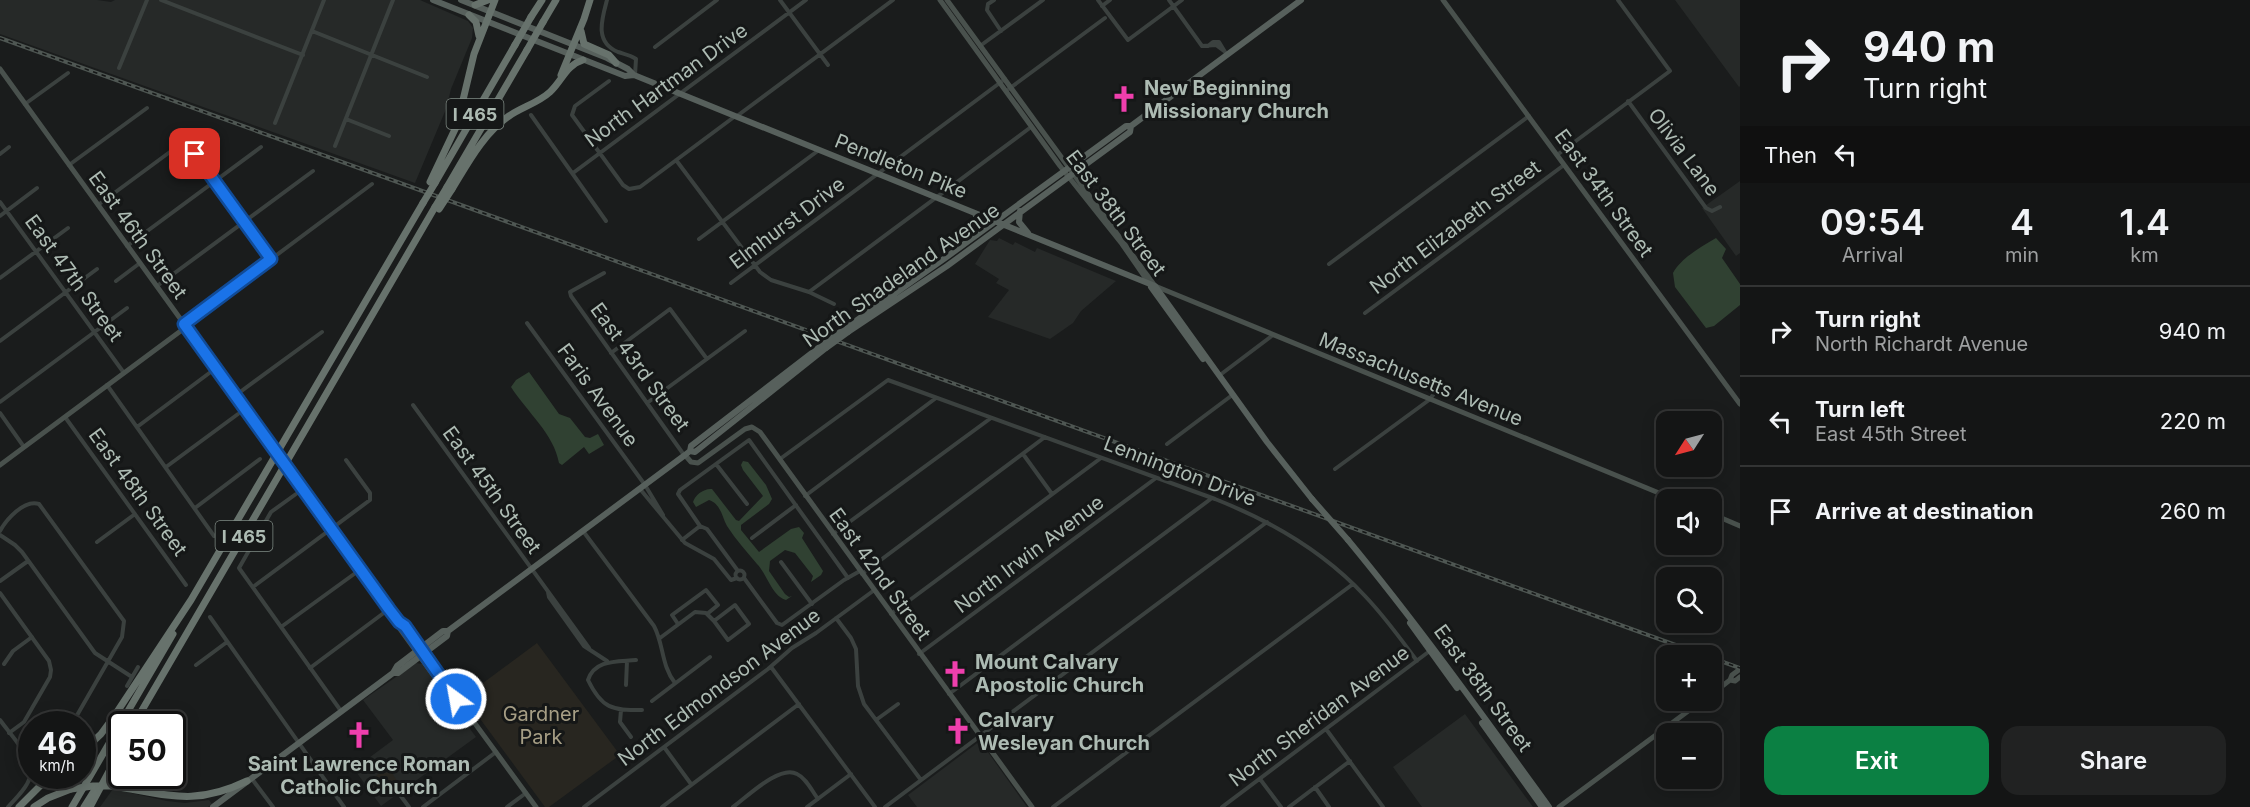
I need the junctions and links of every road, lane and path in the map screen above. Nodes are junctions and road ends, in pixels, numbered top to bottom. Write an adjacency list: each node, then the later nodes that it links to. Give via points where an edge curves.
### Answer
1 (147, 0): 51 (street)
2 (161, 0): 45 (street)
3 (324, 0): 37 (street)
4 (393, 0): 46 (street)
5 (433, 0): 33 (main road, Pendleton Pike)
6 (461, 0): 28 (main road, Pendleton Pike)
7 (488, 0): 28 (highway)
8 (495, 0): 31 (highway)
9 (542, 0): 88 (highway, I 465, bridge)
10 (556, 0): 91 (highway, I 465, bridge)
11 (590, 0): 36 (highway)
12 (607, 0): 54 (street, via 601,27 603,38 615,51 636,59)
13 (717, 0): 42 (street)
14 (780, 0): 32 (street)
15 (806, 0): 32 (street, North Hartman Drive)
16 (893, 0): 44 (street)
17 (940, 0): 58 (main road, East 38th Street)
18 (947, 0): 41 (main road, East 38th Street)
19 (994, 0): 38 (street, via 987,10)
20 (1043, 0): 38 (street)
21 (1098, 0): 29 (street)
22 (1110, 0): 29 (street)
23 (1169, 0): 30 (street)
24 (1182, 0): 30 (street)
25 (1301, 0): 43 (main road, North Shadeland Avenue)
26 (1443, 0): 66 (main road, East 34th Street)
27 (1618, 0): 61 (street, North Elizabeth Street, via 1670,71)
28 (475, 5): 31 (main road, Pendleton Pike)
29 (1102, 6): 30 (street, via 1128,40)
30 (1173, 6): 43 (street, via 1201,45 1219,42)
31 (490, 11): 35 (highway); 40 (main road, Pendleton Pike)
32 (790, 13): 44 (street); 60 (street, North Hartman Drive)
33 (468, 15): 35 (main road, Pendleton Pike); 39 (highway, via 476,22)
34 (1106, 18): 59 (street)
35 (486, 22): 39 (highway); 47 (main road, Pendleton Pike)
36 (582, 24): 40 (highway); 49 (highway, via 584,44 609,55)
37 (312, 31): 45 (street); 46 (street)
38 (1001, 31): 41 (street)
39 (479, 39): 88 (highway, via 457,125)
40 (574, 45): 47 (highway); 49 (main road, Pendleton Pike)
41 (980, 45): 58 (main road, East 38th Street)
42 (655, 47)
43 (1226, 53): 85 (main road, North Shadeland Avenue, via 1131,126 1130,132)
44 (821, 54): 50 (street); 65 (street)
45 (303, 55): 68 (street)
46 (371, 55): 55 (street); 67 (street)
47 (569, 55): 48 (main road, Pendleton Pike); 56 (highway)
48 (583, 60): 54 (main road, Pendleton Pike, via 625,76); 56 (highway, via 574,63)
49 (616, 63): 54 (main road, Pendleton Pike)
50 (828, 65)
51 (120, 68)
52 (0, 69): 62 (main road, East 46th Street)
53 (68, 73): 62 (street)
54 (634, 75): 60 (main road, Pendleton Pike)
55 (427, 77)
56 (559, 81): 91 (highway, via 545,96 510,115 490,132)
57 (609, 81): 77 (street, via 572,111)
58 (1002, 81): 59 (main road, East 38th Street); 86 (street, Elmhurst Drive)
59 (1008, 90): 69 (main road, East 38th Street); 85 (main road, East 38th Street)
60 (679, 94): 65 (main road, Pendleton Pike); 77 (street, North Hartman Drive)
61 (1628, 101): 79 (street, North Elizabeth Street); 95 (street, Olivia Lane, via 1706,208 1712,211)
62 (25, 104): 81 (main road, East 46th Street)
63 (147, 108): 81 (street)
64 (531, 115): 84 (street)
65 (735, 116): 76 (main road, Pendleton Pike); 80 (street)
66 (1529, 116): 79 (main road, East 34th Street); 112 (street)
67 (345, 119): 71 (street); 73 (street)
68 (275, 123)
69 (1031, 127): 85 (main road, East 38th Street); 92 (street)
70 (197, 132): 72 (street)
71 (389, 136)
72 (186, 141): 87 (street); 94 (street)
73 (335, 146)
74 (9, 147): 78 (street)
75 (261, 147): 87 (street)
76 (819, 150): 86 (main road, Pendleton Pike); 102 (street)
77 (599, 153): 80 (street, via 626,188 632,190); 84 (street, North Hartman Drive)
78 (0, 154)
79 (1557, 154): 82 (main road, East 34th Street)
80 (676, 160): 102 (street)
81 (69, 165): 94 (main road, East 46th Street)
82 (1564, 165): 125 (street, North Elizabeth Street); 146 (main road, East 34th Street)
83 (313, 171): 100 (street)
84 (573, 173): 101 (street)
85 (1069, 173): 97 (main road, North Shadeland Avenue); 103 (main road, North Shadeland Avenue); 119 (main road, East 38th Street, via 1132,252)
86 (878, 174): 92 (main road, Pendleton Pike); 113 (street, Elmhurst Drive)
87 (215, 181): 100 (street); 108 (street)
88 (432, 182): 205 (highway, I 465, bridge)
89 (372, 184): 110 (street)
90 (37, 188): 96 (street)
91 (449, 188): 247 (highway, I 465, bridge)
92 (935, 198): 98 (main road, Pendleton Pike); 122 (street)
93 (0, 202): 96 (street, East 47th Street)
94 (98, 205): 108 (main road, East 46th Street)
95 (1720, 207)
96 (7, 211): 99 (street); 109 (street, East 47th Street)
97 (1020, 211): 103 (main road, North Shadeland Avenue); 106 (main road, via 1019,224)
98 (975, 213): 103 (main road, Pendleton Pike); 105 (main road)
99 (0, 216)
100 (244, 221): 110 (street); 120 (street)
101 (606, 221)
102 (722, 222): 107 (street); 113 (street)
103 (999, 223): 105 (main road, North Shadeland Avenue); 106 (main road, Pendleton Pike); 129 (main road, North Shadeland Avenue, via 947,266)
104 (68, 228): 109 (street)
105 (977, 235): 129 (main road, North Shadeland Avenue)
106 (1030, 236): 119 (main road, Pendleton Pike)
107 (699, 239)
108 (128, 246): 111 (main road, East 46th Street)
109 (36, 251): 116 (street); 121 (street, East 47th Street)
110 (271, 259): 127 (street)
111 (140, 263): 117 (street); 120 (main road, East 46th Street)
112 (1329, 264)
113 (754, 266): 118 (street, Elmhurst Drive); 122 (street, via 769,279)
114 (97, 269): 121 (street)
115 (604, 273): 134 (street, East 43rd Street, via 570,292)
116 (0, 278)
117 (116, 281)
118 (731, 283)
119 (1152, 285): 132 (main road, Massachusetts Avenue); 138 (main road, East 38th Street); 141 (main road, East 38th Street, via 1176,324)
120 (156, 286): 127 (main road, East 46th Street)
121 (65, 292): 130 (street, East 47th Street); 133 (street)
122 (809, 292): 123 (street)
123 (834, 304)
124 (126, 308): 130 (street)
125 (1365, 313)
126 (527, 323): 168 (street, Faris Avenue)
127 (185, 325): 136 (main road, East 46th Street); 137 (main road)
128 (745, 331): 135 (street)
129 (846, 331): 157 (main road, North Shadeland Avenue, bridge, via 695,452)
130 (94, 332): 137 (street, East 47th Street); 144 (street)
131 (322, 332): 140 (street)
132 (1273, 335): 138 (street); 143 (main road, Massachusetts Avenue)
133 (0, 341)
134 (611, 353): 135 (street, via 670,309); 145 (street, East 43rd Street)
135 (707, 359): 145 (street)
136 (216, 368): 140 (main road, East 46th Street); 152 (street)
137 (124, 373): 139 (main road)
138 (1220, 375): 154 (main road, East 38th Street)
139 (106, 385): 150 (main road); 152 (street)
140 (236, 395): 182 (main road, East 46th Street, bridge)
141 (1231, 396): 154 (main road, East 38th Street); 155 (street)
142 (937, 397): 151 (street, Lennington Drive); 162 (street, Lennington Drive, via 888,380); 172 (street)
143 (1431, 397): 166 (street); 169 (main road, Massachusetts Avenue)
144 (0, 402)
145 (647, 403): 157 (street, East 43rd Street)
146 (1740, 404)
147 (413, 405): 193 (street, East 45th Street)
148 (0, 413): 156 (street)
149 (238, 414): 165 (street)
150 (65, 417): 156 (main road); 177 (street, East 48th Street)
151 (992, 417): 153 (street, Lennington Drive); 185 (street)
152 (137, 427): 165 (street)
153 (1046, 437): 158 (street); 159 (street, Lennington Drive)
154 (1267, 442): 218 (main road, East 38th Street, bridge, via 1392,594)
155 (1167, 444)
156 (24, 447): 164 (main road)
157 (687, 453): 162 (main road, East 42nd Street, via 691,462 698,464 752,427 760,432); 168 (main road, North Shadeland Avenue)
158 (1023, 454): 171 (street); 195 (street)
159 (1101, 457): 167 (street, Lennington Drive); 171 (street)
160 (260, 459): 176 (street)
161 (346, 460): 182 (street, via 371,498)
162 (779, 460): 172 (main road, East 42nd Street)
163 (716, 464): 174 (street); 175 (street, East 42nd Street, via 749,440); 180 (street, via 678,494)
164 (0, 465)
165 (166, 467): 176 (street)
166 (1335, 469)
167 (1157, 477): 173 (street, Lennington Drive); 220 (street, North Irwin Avenue)
168 (643, 486): 183 (main road, North Shadeland Avenue); 188 (street, Faris Avenue, via 654,508)
169 (1656, 492)
170 (296, 494): 202 (street, via 271,512 239,568)
171 (1052, 494): 209 (street)
172 (806, 496): 185 (main road, East 42nd Street)
173 (1212, 498): 179 (street, Lennington Drive); 240 (street)
174 (747, 504)
175 (796, 505): 187 (street); 198 (street, East 42nd Street)
176 (195, 508): 186 (street)
177 (135, 514): 189 (street); 201 (street, East 48th Street)
178 (1722, 518): 181 (main road)
179 (1267, 522): 200 (street, Lennington Drive, via 1312,550); 254 (street)
180 (700, 526): 188 (street); 194 (street, via 707,529)
181 (1740, 526)
182 (331, 528): 192 (main road, East 46th Street); 202 (street)
183 (583, 531): 193 (main road, North Shadeland Avenue); 216 (street)
184 (0, 533): 190 (street); 226 (street, via 9,519 28,504 42,507 122,618 123,636)
185 (833, 534): 195 (main road, East 42nd Street)
186 (214, 536)
187 (752, 538)
188 (682, 540): 196 (street, Faris Avenue, via 714,559 731,580)
189 (98, 542)
190 (28, 561): 199 (street); 226 (street, via 95,653)
191 (781, 562): 206 (street)
192 (360, 569): 207 (main road, East 46th Street); 214 (street)
193 (531, 570): 219 (main road, North Shadeland Avenue, via 444,631); 223 (street, East 45th Street, via 577,638)
194 (738, 571): 196 (street); 197 (street, via 743,572)
195 (861, 573): 198 (street); 203 (main road, East 42nd Street)
196 (736, 578): 197 (street)
197 (744, 578): 206 (street, via 782,625)
198 (848, 578): 206 (street)
199 (0, 581)
200 (1353, 584): 225 (street, Lennington Drive); 297 (street)
201 (186, 585)
202 (253, 587): 214 (street)
203 (873, 591): 209 (main road, East 42nd Street); 211 (street, North Edmondson Avenue)
204 (0, 593): 215 (street)
205 (190, 600): 256 (highway, via 116,715); 281 (highway, I 465)
206 (812, 604)
207 (389, 609): 219 (main road, East 46th Street); 231 (street)
208 (707, 614): 212 (street); 213 (street, via 694,613); 213 (street, via 718,605 706,590 672,615)
209 (891, 614): 220 (main road, East 42nd Street)
210 (210, 617): 217 (street)
211 (836, 618): 229 (street, North Edmondson Avenue); 251 (street, via 855,645 860,694)
212 (714, 621): 212 (street, via 735,606 749,624 728,640)
213 (678, 624): 216 (street)
214 (281, 627): 231 (street)
215 (32, 637): 227 (street, via 13,651); 253 (street, via 49,661 50,677 26,720)
216 (660, 638): 236 (street, via 665,666)
217 (227, 642): 228 (street); 257 (street)
218 (1432, 649): 225 (street, North Sheridan Avenue); 303 (main road, East 38th Street); 304 (main road, East 38th Street)
219 (421, 652): 248 (main road, North Shadeland Avenue, via 396,666 393,673); 260 (main road, East 46th Street, via 436,679 444,684)
220 (920, 654): 240 (main road, East 42nd Street)
221 (710, 657): 236 (street)
222 (636, 660): 224 (street)
223 (607, 661): 224 (street); 244 (street, via 588,681 608,706)
224 (627, 661): 237 (street)
225 (1417, 661): 252 (street, North Sheridan Avenue)
226 (108, 663): 233 (street); 246 (street)
227 (4, 664)
228 (196, 665)
229 (771, 667): 242 (street); 259 (street, North Edmondson Avenue)
230 (138, 668): 233 (street)
231 (310, 668): 248 (street)
232 (1740, 669): 235 (main road)
233 (132, 677): 238 (street)
234 (1740, 677): 235 (main road)
235 (1730, 680): 239 (main road)
236 (675, 683): 241 (street)
237 (626, 685)
238 (127, 686)
239 (1722, 686)
240 (949, 694): 254 (main road, East 42nd Street)
241 (652, 701)
242 (799, 704): 264 (street); 268 (street)
243 (898, 704): 251 (street)
244 (621, 710): 245 (street); 255 (street, via 620,722)
245 (642, 710)
246 (80, 711)
247 (142, 711)
248 (341, 711): 257 (main road, North Shadeland Avenue)
249 (1688, 711): 305 (main road)
250 (0, 720): 253 (street)
251 (876, 720): 267 (street)
252 (1326, 729): 261 (street); 265 (street, North Sheridan Avenue)
253 (9, 733): 258 (street)
254 (980, 736): 267 (street); 296 (main road, East 42nd Street)
255 (631, 737)
256 (96, 739)
257 (299, 743): 266 (main road, North Shadeland Avenue); 285 (street)
258 (18, 746)
259 (664, 747): 268 (street); 277 (street, North Edmondson Avenue)
260 (496, 752): 272 (main road, East 46th Street); 287 (street)
261 (1350, 761): 269 (street); 302 (street)
262 (108, 770): 282 (highway)
263 (108, 771): 283 (highway)
264 (851, 774): 275 (street); 294 (street)
265 (1260, 778): 298 (street, North Sheridan Avenue); 299 (street)
266 (250, 779): 273 (highway); 276 (main road, North Shadeland Avenue); 284 (street)
267 (921, 780): 295 (street)
268 (691, 784): 291 (street)
269 (1315, 787): 300 (street); 301 (street)
270 (23, 789): 278 (street)
271 (37, 789): 279 (highway)
272 (526, 793): 288 (street); 289 (main road, East 46th Street)
273 (213, 795): 276 (highway); 280 (highway, bridge, via 175,798 93,786 54,795)
274 (400, 795): 286 (street)
275 (818, 799): 292 (street, via 802,777 788,771 777,774); 293 (street)
276 (215, 805)
277 (590, 805): 290 (street, North Edmondson Avenue)
278 (8, 807)
279 (18, 807)
280 (34, 807)
281 (72, 807)
282 (84, 807)
283 (90, 807)
284 (273, 807)
285 (344, 807)
286 (409, 807)
287 (423, 807)
288 (507, 807)
289 (537, 807)
290 (584, 807)
291 (662, 807)
292 (734, 807)
293 (807, 807)
294 (875, 807)
295 (885, 807)
296 (1032, 807)
297 (1053, 807)
298 (1222, 807)
299 (1281, 807)
300 (1289, 807)
301 (1329, 807)
302 (1383, 807)
303 (1542, 807)
304 (1549, 807)
305 (1559, 807)

